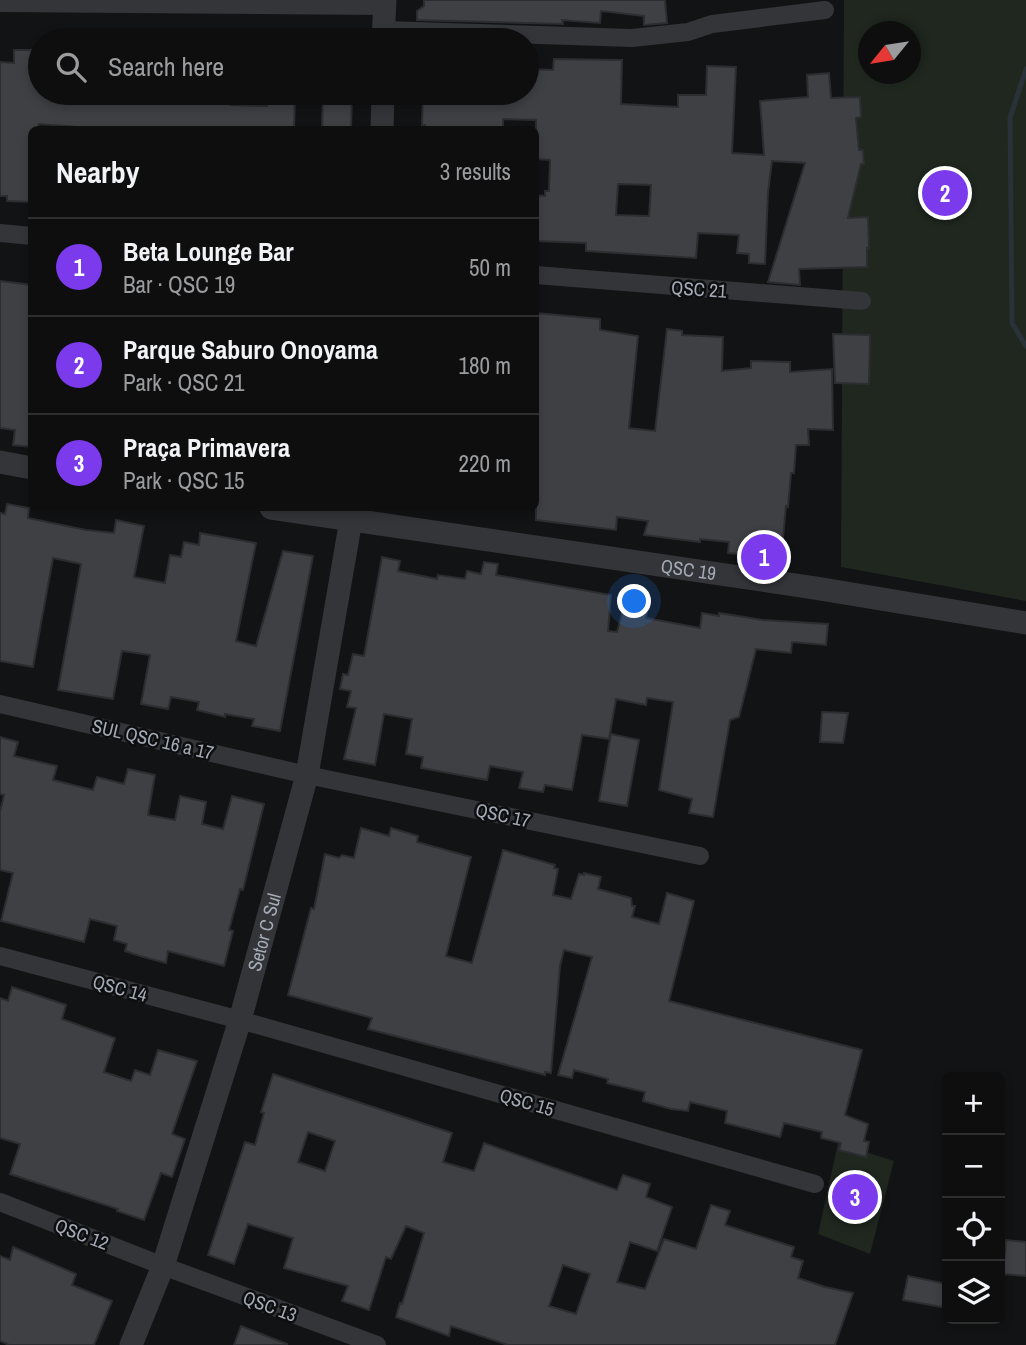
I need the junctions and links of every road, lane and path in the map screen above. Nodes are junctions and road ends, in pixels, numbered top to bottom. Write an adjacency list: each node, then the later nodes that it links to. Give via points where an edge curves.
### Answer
1 (0, 3): 2 (street)
2 (385, 3): 4 (street)
3 (825, 10): 5 (street, via 632,38)
4 (384, 28)
5 (539, 37)
6 (383, 105): 7 (street)
7 (382, 126)
8 (0, 233): 9 (street)
9 (28, 236)
10 (539, 275): 11 (street, QSC 21)
11 (862, 301)
12 (0, 462): 13 (street)
13 (28, 467)
14 (312, 511): 15 (street, QSC 19)
15 (352, 514): 16 (street, QSC 19); 18 (street, Setor C Sul)
16 (1026, 624)
17 (0, 704): 18 (street, SUL QSC 16 a 17)
18 (307, 775): 19 (street, QSC 17); 21 (street, Setor C Sul)
19 (700, 856)
20 (0, 956): 21 (street, QSC 14)
21 (240, 1020): 22 (street, QSC 15); 24 (street, Setor C Sul)
22 (816, 1184)
23 (0, 1202): 24 (street, QSC 12)
24 (163, 1266): 25 (street, Setor C Sul); 26 (street, QSC 13)
25 (131, 1345)
26 (377, 1345)

